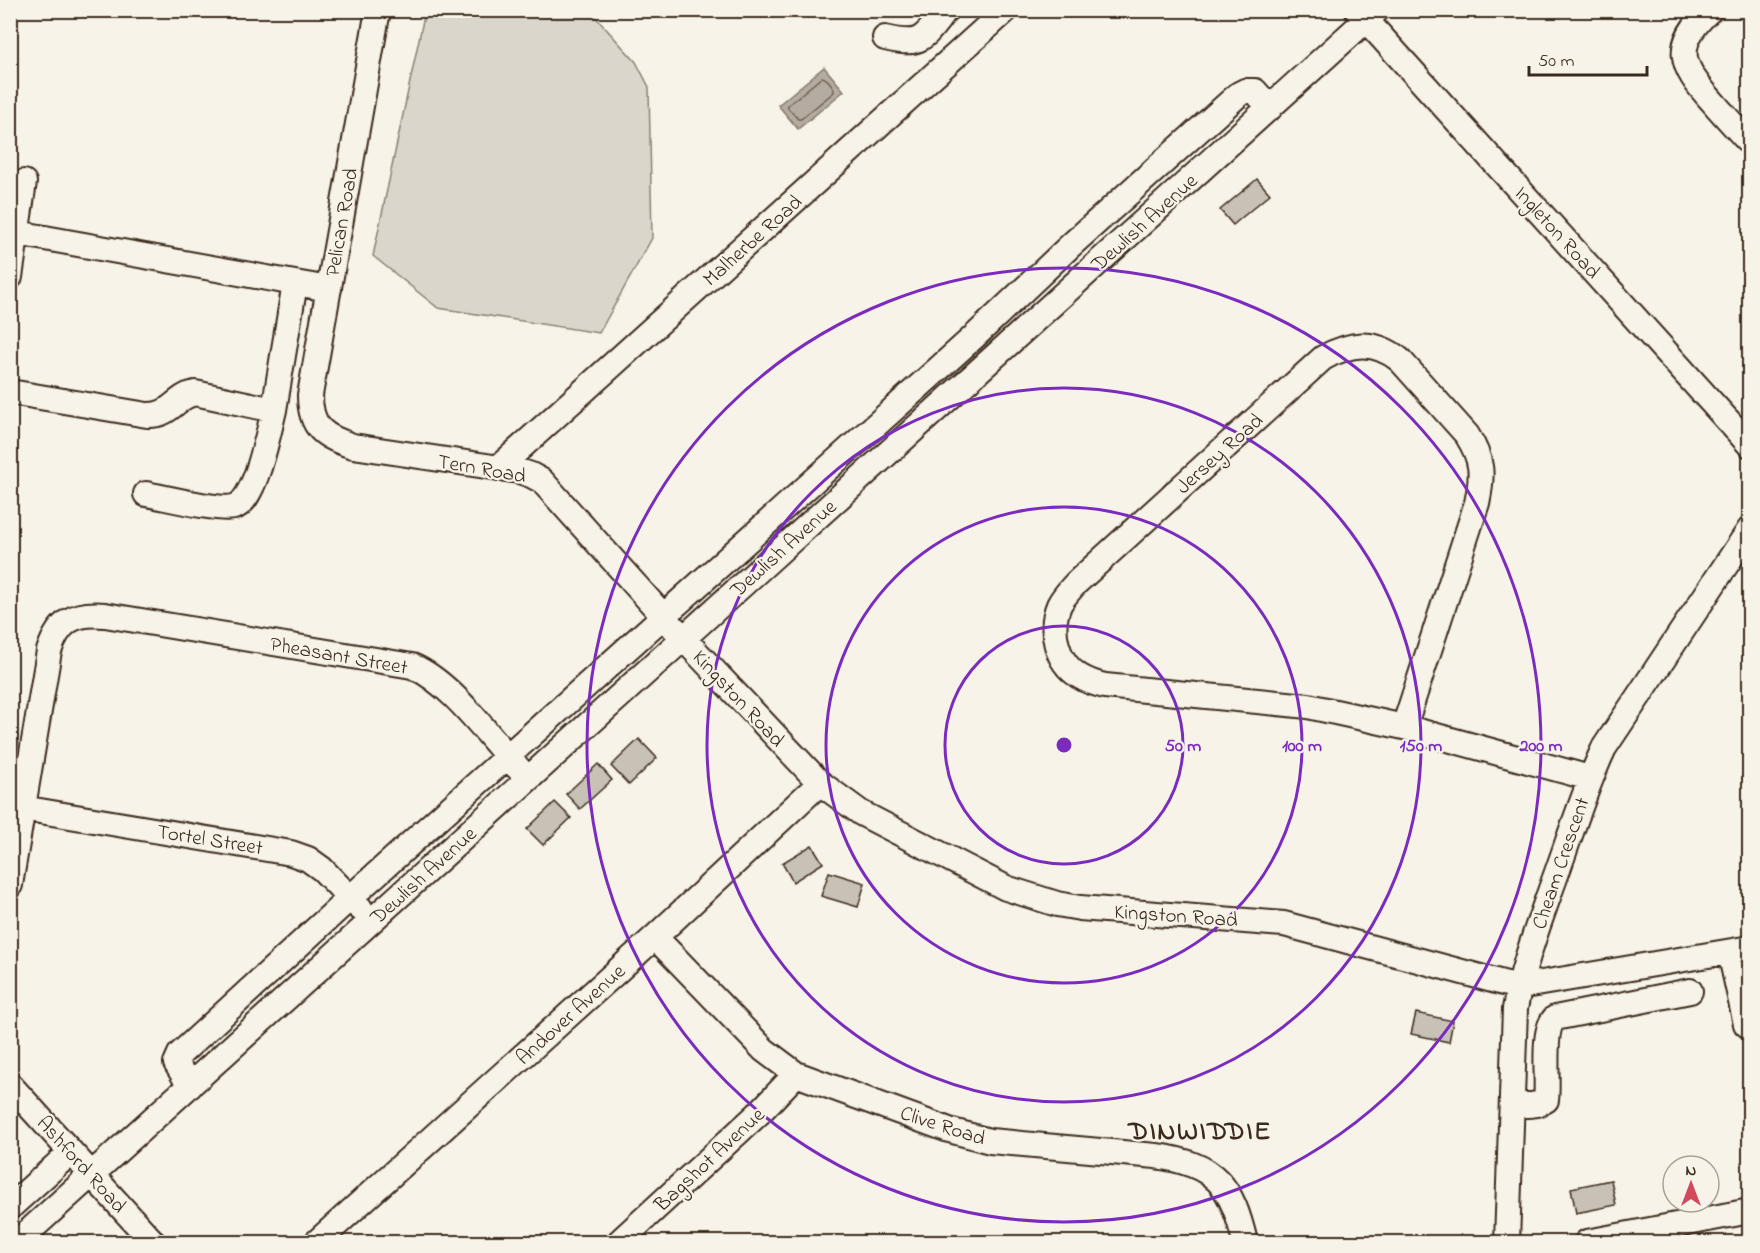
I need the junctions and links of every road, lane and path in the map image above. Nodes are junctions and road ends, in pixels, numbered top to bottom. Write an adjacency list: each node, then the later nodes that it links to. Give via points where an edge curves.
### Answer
1 (378, 10): 13 (street, Pelican Road)
2 (946, 10): 6 (street, via 922,40 906,43)
3 (1006, 10): 20 (street, Malherbe Road)
4 (1710, 10): 8 (street, via 1686,42 1686,66 1698,86)
5 (1367, 14): 7 (street, Dewlish Avenue); 19 (street, Ingleton Road)
6 (885, 38)
7 (1264, 101): 14 (street, Dewlish Avenue, via 1251,90 1239,94); 15 (street, Dewlish Avenue)
8 (1749, 143)
9 (24, 182): 10 (street)
10 (17, 232): 11 (street); 12 (street)
11 (10, 277)
12 (295, 283): 13 (street); 17 (street)
13 (329, 288): 18 (street, Pelican Road, via 310,395 311,415)
14 (976, 335): 15 (street); 22 (street, Dewlish Avenue)
15 (994, 357): 24 (street, Dewlish Avenue)
16 (10, 392): 17 (street, via 147,415 164,413 195,393)
17 (274, 410): 21 (street, via 261,461 247,496 237,507)
18 (322, 431): 20 (street, Tern Road, via 353,446)
19 (1749, 445)
20 (498, 468): 25 (street, Tern Road, via 542,481)
21 (146, 494)
22 (760, 528): 24 (street); 25 (street, Dewlish Avenue)
23 (1749, 529): 29 (street, Cheam Crescent, via 1621,721)
24 (781, 551): 26 (street, Dewlish Avenue)
25 (663, 616): 26 (street, Tern Road); 28 (street, Dewlish Avenue)
26 (683, 638): 30 (street, Dewlish Avenue); 31 (street, Kingston Road)
27 (1404, 727): 27 (street, Jersey Road, via 1308,706 1105,686 1077,675 1060,656 1056,645 1058,610 1076,583 1323,358 1350,346 1380,348 1400,360 1467,435 1480,462 1477,503); 29 (street, Jersey Road)
28 (507, 756): 30 (street, Pheasant Street); 32 (street, Pheasant Street, via 442,684 412,666 90,614 69,620 53,639); 34 (street, Dewlish Avenue)
29 (1590, 778): 38 (street, Cheam Crescent)
30 (529, 780): 35 (street, Dewlish Avenue)
31 (820, 783): 36 (street, Andover Avenue); 38 (street, Kingston Road, via 889,829 1006,888 1032,897 1080,908 1284,924)
32 (22, 808): 33 (street); 34 (street, Tortel Street, via 291,853 322,868)
33 (10, 885)
34 (351, 897): 35 (street, Tortel Street); 43 (street, Dewlish Avenue, via 180,1054 176,1063)
35 (372, 921): 43 (street, Dewlish Avenue)
36 (655, 937): 41 (street, Clive Road, via 764,1050); 51 (street, Andover Avenue)
37 (1740, 950): 38 (street, Kingston Road); 40 (street, via 1737,990)
38 (1518, 987): 44 (street, Cheam Crescent)
39 (1690, 991): 44 (street, via 1555,1018 1548,1033 1546,1100 1533,1105)
40 (1749, 1027)
41 (796, 1074): 52 (street, Bagshot Avenue); 53 (street, Clive Road, via 990,1141 1156,1156 1193,1165 1210,1173 1233,1200)
42 (10, 1085): 45 (street, Ashford Road)
43 (190, 1086): 46 (street, Dewlish Avenue)
44 (1512, 1104): 54 (street, Cheam Crescent)
45 (71, 1152): 46 (street, Ashford Road); 47 (street)
46 (91, 1175): 49 (street, Dewlish Avenue); 50 (street, Ashford Road)
47 (10, 1207)
48 (1749, 1211): 55 (street)
49 (17, 1242)
50 (153, 1242)
51 (317, 1242)
52 (619, 1242)
53 (1245, 1242)
54 (1507, 1242)
55 (1587, 1242)

